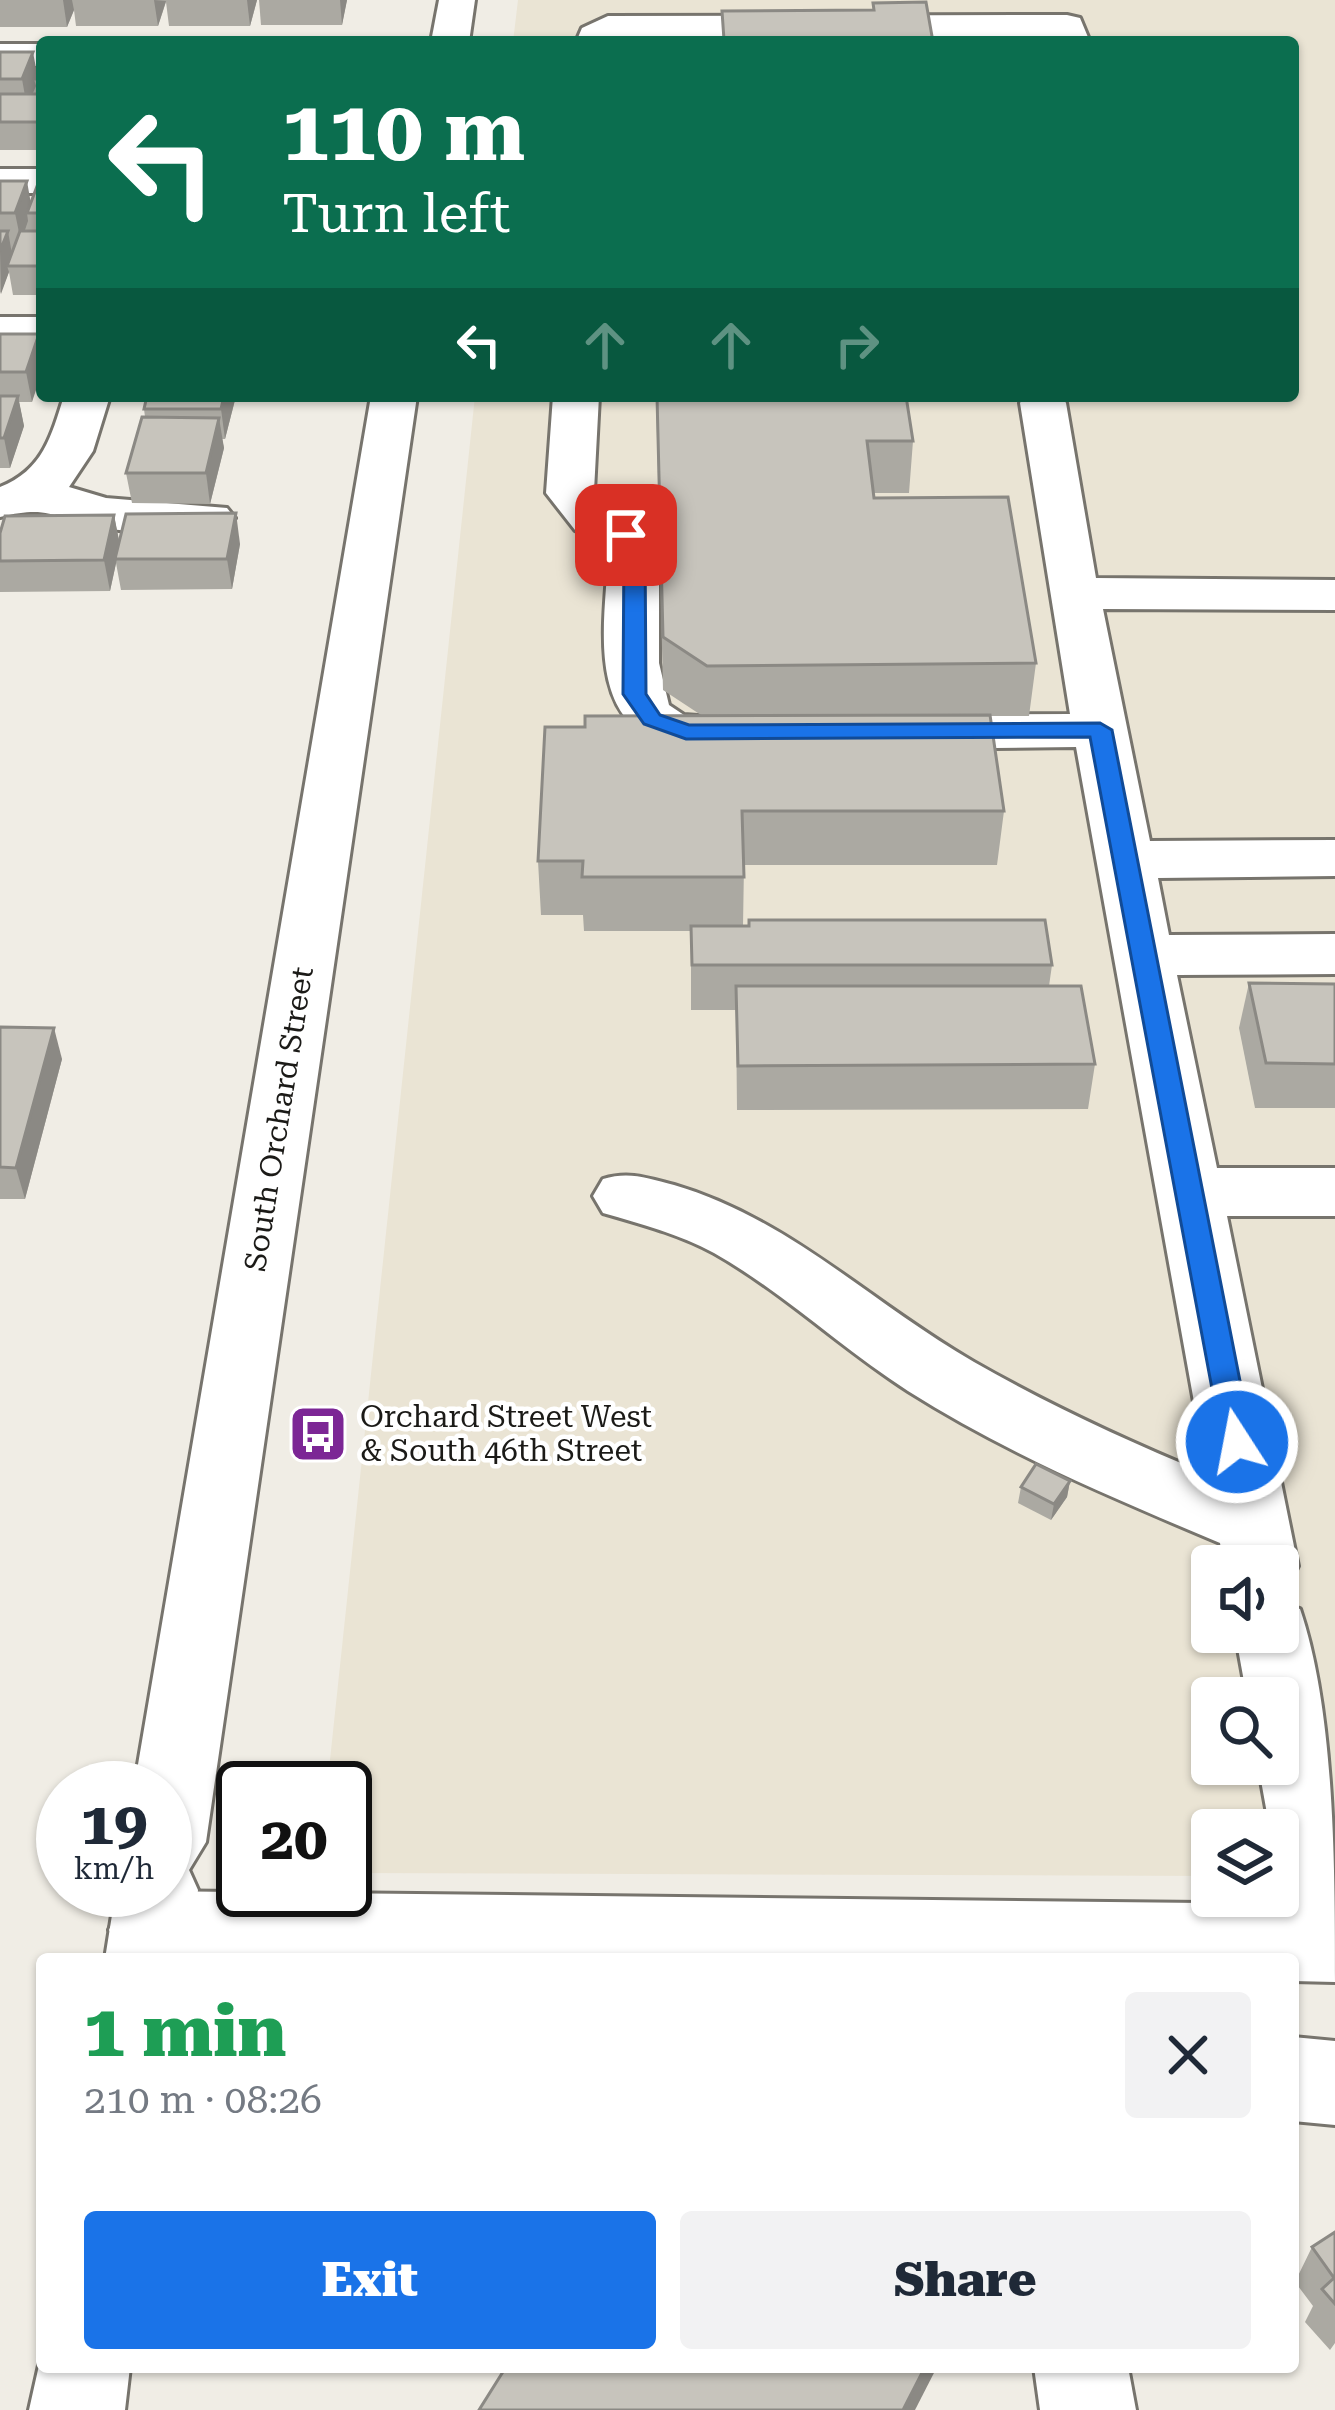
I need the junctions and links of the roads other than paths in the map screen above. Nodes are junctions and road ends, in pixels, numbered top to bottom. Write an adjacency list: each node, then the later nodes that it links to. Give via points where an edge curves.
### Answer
1 (457, 0): 2 (main road)
2 (451, 36)
3 (595, 36): 4 (main road, via 608,27 1067,26)
4 (1070, 36)
5 (0, 55): 6 (main road)
6 (36, 55)
7 (0, 181): 8 (main road)
8 (36, 181)
9 (0, 330): 10 (main road)
10 (36, 330)
11 (85, 402): 15 (main road, via 70,452)
12 (393, 402): 31 (main road, South Orchard Street)
13 (576, 402): 20 (main road, via 571,493 592,520 634,544 634,694 652,720 686,732)
14 (1042, 402): 17 (main road)
15 (28, 491): 16 (main road, via 103,513)
16 (211, 518)
17 (1074, 592): 18 (main road); 19 (main road)
18 (1335, 595)
19 (1100, 730): 21 (main road); 23 (main road)
20 (779, 732)
21 (848, 732)
22 (1335, 858): 23 (main road)
23 (1125, 860): 25 (main road)
24 (1335, 954): 25 (main road)
25 (1143, 955): 26 (main road)
26 (1189, 1192): 27 (main road); 29 (main road)
27 (1335, 1192)
28 (626, 1196): 29 (main road, via 706,1221 997,1410)
29 (1257, 1545)
30 (1278, 1653): 33 (main road)
31 (178, 1761)
32 (152, 1926): 34 (main road)
33 (1334, 1943): 34 (main road)
34 (1058, 1949)
35 (1299, 2080): 36 (main road)
36 (1335, 2083)
37 (82, 2373): 39 (main road)
38 (1082, 2373): 40 (main road)
39 (77, 2410)
40 (1088, 2410)

